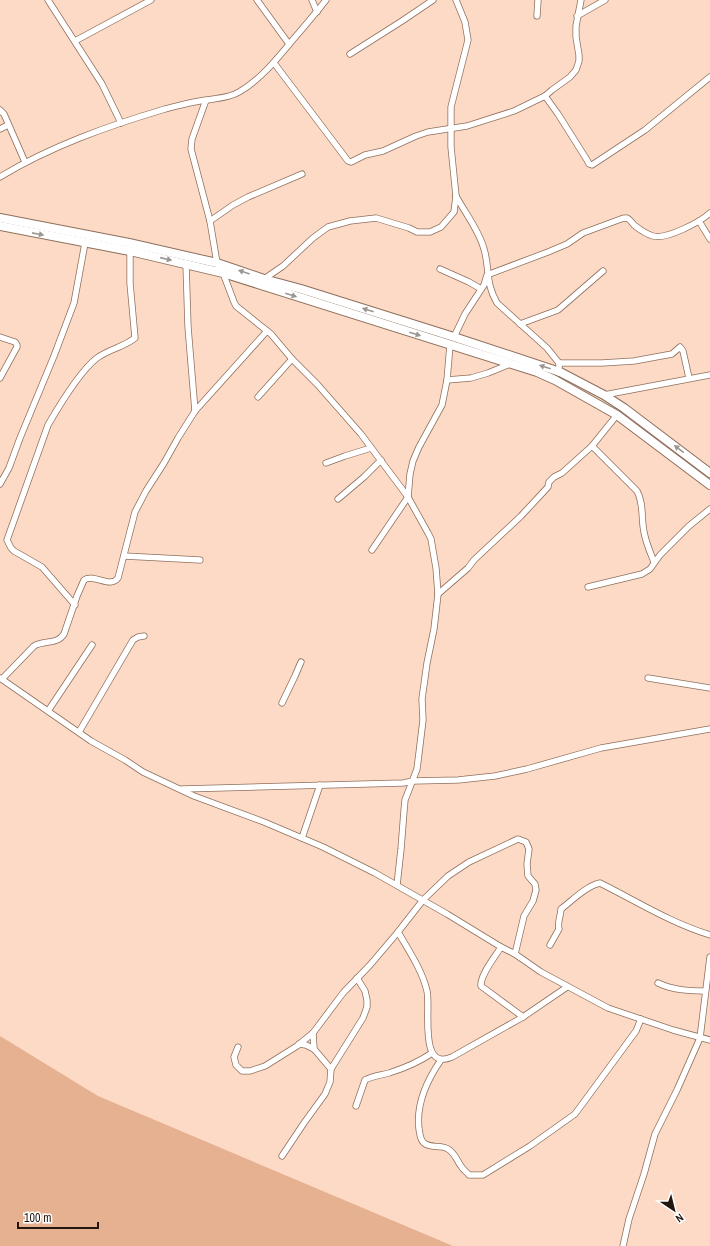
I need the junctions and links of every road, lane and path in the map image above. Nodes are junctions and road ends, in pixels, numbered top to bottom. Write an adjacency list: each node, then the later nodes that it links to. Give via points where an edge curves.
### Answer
1 (48, 0): 14 (street)
2 (151, 0): 14 (street)
3 (257, 0): 15 (street)
4 (312, 0): 11 (street)
5 (326, 0): 11 (street)
6 (433, 0): 16 (street)
7 (456, 0): 24 (street, via 465,22 468,40 451,107)
8 (538, 0): 12 (street)
9 (581, 0): 13 (street)
10 (605, 0): 13 (street)
11 (317, 12): 15 (street)
12 (537, 16)
13 (578, 16): 19 (street, via 576,37 579,61 576,70)
14 (75, 41): 22 (street, via 102,84)
15 (289, 44): 17 (street)
16 (350, 54)
17 (274, 62): 20 (street, via 238,93 220,99); 24 (street, via 339,150 351,162 365,155 384,151 416,136)
18 (710, 77): 19 (street, via 645,130 592,165)
19 (546, 96): 24 (street, via 514,111 467,126)
20 (206, 100): 22 (street, via 167,108); 32 (street, via 191,149)
21 (0, 110): 23 (street)
22 (121, 123): 26 (street)
23 (8, 125): 25 (street); 26 (street)
24 (451, 128): 29 (street)
25 (0, 129)
26 (26, 162): 28 (street)
27 (302, 174): 32 (street, via 248,197)
28 (0, 177)
29 (456, 196): 43 (street, via 480,238 487,262); 44 (street, via 454,212 441,227 430,232 417,232 376,218 340,223 328,227 313,238 293,258)
30 (710, 213): 33 (street)
31 (0, 218): 38 (street)
32 (210, 221): 38 (street)
33 (699, 221): 35 (street); 43 (street, via 665,235 653,236 642,232 629,219 621,219 583,233 554,250)
34 (0, 226): 36 (street, one-way to 36)
35 (710, 239)
36 (85, 243): 37 (street); 68 (street, via 74,303 9,468)
37 (130, 251): 39 (street, one-way to 39); 79 (street, via 135,338 96,359 78,379 53,416 7,540 14,551 42,567)
38 (217, 263): 42 (street); 44 (street, one-way to 38)
39 (186, 264): 42 (street); 61 (street)
40 (440, 269): 45 (street)
41 (603, 272): 46 (street, via 558,310)
42 (223, 274): 47 (street, via 236,306); 50 (street, one-way to 50)
43 (487, 276): 45 (street); 46 (street, via 497,303)
44 (264, 279): 49 (street, one-way to 44)
45 (481, 289): 49 (street)
46 (520, 324): 53 (street, via 547,348)
47 (267, 331): 51 (street); 61 (street)
48 (0, 337): 55 (street, via 15,342 17,347)
49 (454, 337): 53 (street, one-way to 49)
50 (450, 345): 52 (street); 57 (street)
51 (292, 359): 60 (street); 64 (street, via 362,434)
52 (510, 364): 57 (street, via 470,378); 58 (street)
53 (560, 367): 56 (street, via 634,361 672,354 680,347); 58 (street); 59 (street)
54 (710, 375): 56 (street)
55 (0, 378)
56 (689, 378): 59 (street)
57 (447, 380): 70 (street, via 442,405 413,461)
58 (556, 380): 62 (street)
59 (604, 395): 67 (street, one-way to 59)
60 (258, 397)
61 (195, 412): 74 (street, via 143,495 135,512)
62 (618, 415): 63 (street); 69 (street)
63 (592, 446): 76 (street, via 640,496 643,531); 78 (street, via 554,477 521,516)
64 (371, 448): 65 (street); 66 (street)
65 (381, 460): 70 (street); 71 (street)
66 (326, 463)
67 (710, 473)
68 (0, 484)
69 (710, 485)
70 (408, 497): 73 (street); 78 (street, via 431,539)
71 (338, 498)
72 (710, 509): 76 (street, via 689,526)
73 (372, 550)
74 (124, 556): 75 (street); 79 (street, via 116,581 87,578)
75 (200, 560)
76 (654, 562): 77 (street, via 650,569 642,574)
77 (588, 587)
78 (438, 594): 90 (street, via 422,699 423,720 417,769)
79 (75, 605): 83 (street, via 64,634 58,641 34,646)
80 (144, 636): 89 (street, via 133,640)
81 (92, 645): 87 (street)
82 (301, 662): 86 (street)
83 (1, 678): 87 (street)
84 (648, 678): 85 (street)
85 (710, 688)
86 (282, 703)
87 (48, 711): 89 (street)
88 (710, 729): 90 (street, via 601,748 528,770 495,776)
89 (79, 732): 92 (street, via 143,772)
90 (413, 781): 91 (street); 94 (street, via 405,800)
91 (320, 785): 92 (street); 93 (street)
92 (179, 790): 93 (street)
93 (302, 838): 94 (street)
94 (397, 885): 95 (street)
95 (423, 900): 96 (street); 99 (street); 100 (street, via 448,876 469,862 518,839 526,842 529,849 528,876 535,884 536,890 524,916)
96 (398, 932): 102 (street); 114 (street, via 423,977 427,992 428,1033)
97 (710, 935): 98 (street, via 664,917 600,883 561,909 559,929)
98 (550, 945)
99 (502, 947): 100 (street); 106 (street, via 483,976 481,986)
100 (515, 954): 104 (street)
101 (710, 957): 105 (street)
102 (357, 978): 108 (street); 116 (street, via 365,991 367,1007 363,1018)
103 (658, 983): 105 (street, via 668,988)
104 (567, 986): 106 (street); 107 (street, via 608,1008)
105 (705, 991): 109 (street)
106 (523, 1017): 115 (street, via 445,1061)
107 (641, 1019): 109 (street); 115 (street, via 636,1031 575,1114 530,1146 482,1175 469,1176 448,1149 428,1145 420,1137 418,1116 424,1092)
108 (313, 1033): 111 (street); 113 (street)
109 (700, 1038): 110 (street); 119 (street, via 655,1134 628,1219)
110 (710, 1040)
111 (299, 1044): 112 (street, via 265,1066 250,1071 242,1071 236,1065 234,1057); 113 (street)
112 (238, 1047)
113 (314, 1049): 116 (street)
114 (432, 1053): 115 (street); 117 (street, via 411,1066 365,1080)
115 (441, 1060)
116 (331, 1069): 118 (street, via 330,1082 325,1094)
117 (356, 1106)
118 (282, 1156)
119 (623, 1246)

